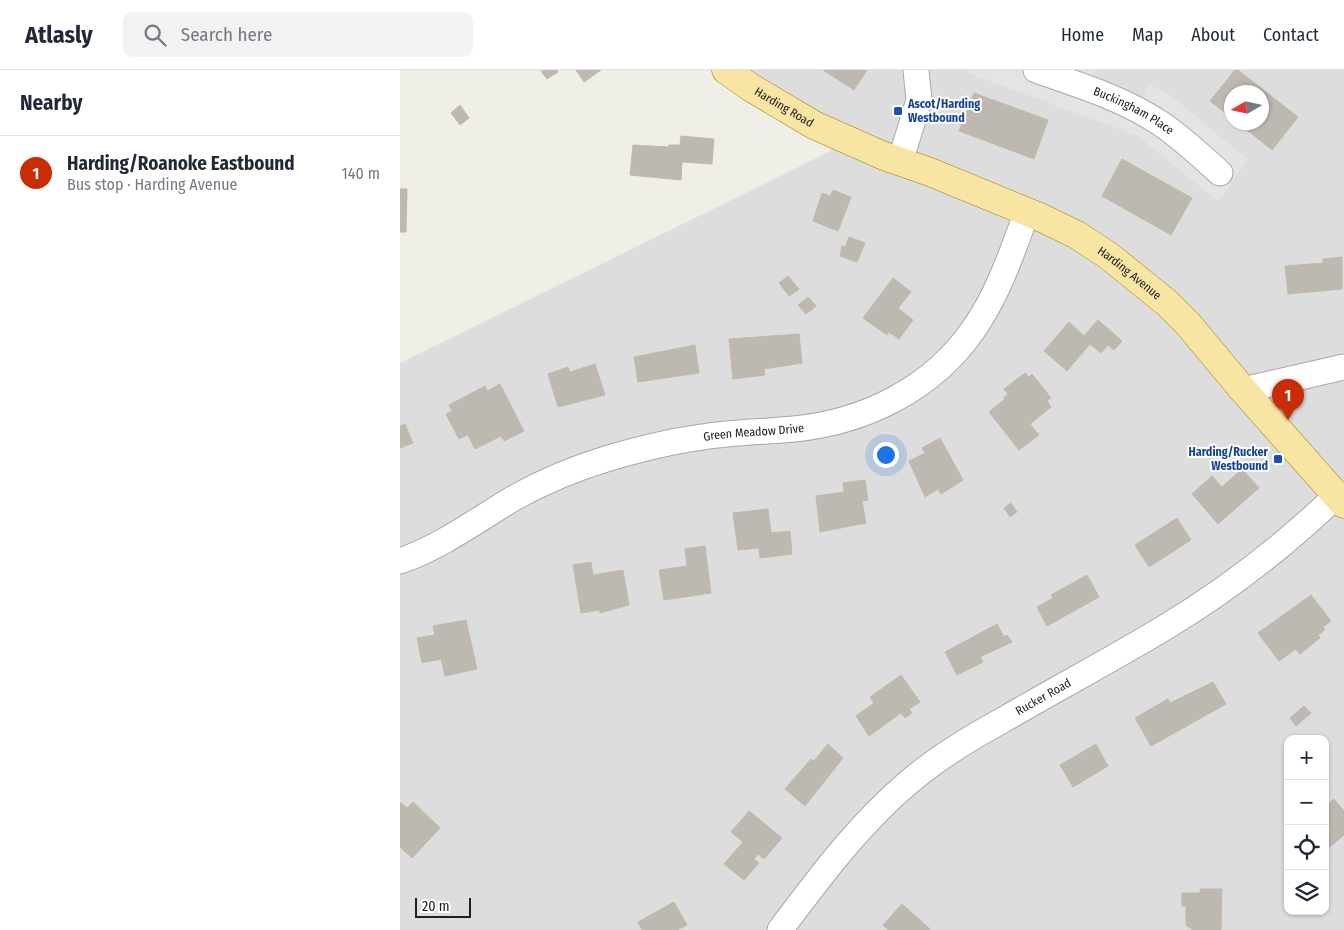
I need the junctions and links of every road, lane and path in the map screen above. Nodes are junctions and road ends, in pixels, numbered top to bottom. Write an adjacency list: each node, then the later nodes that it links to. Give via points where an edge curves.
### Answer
1 (726, 70): 4 (main road, Harding Road, via 786,110)
2 (916, 70): 5 (street, via 919,100)
3 (1036, 70): 6 (street, Buckingham Place, via 1130,105 1161,124)
4 (844, 138): 5 (main road, Harding Avenue)
5 (900, 162): 7 (main road, Harding Avenue)
6 (1220, 173)
7 (1027, 212): 9 (main road, Harding Avenue, via 1077,235 1141,281 1188,324); 11 (street, Green Meadow Drive, via 997,288 974,330 939,371 897,398 858,415 816,426 703,436 600,461 544,482 444,541)
8 (1344, 366): 9 (street)
9 (1243, 390): 10 (main road, Harding Avenue)
10 (1340, 500): 12 (street, Rucker Road, via 1326,503 1305,526 1251,568 1164,628 975,736 930,766 875,814 850,841)
11 (400, 562)
12 (793, 925)

